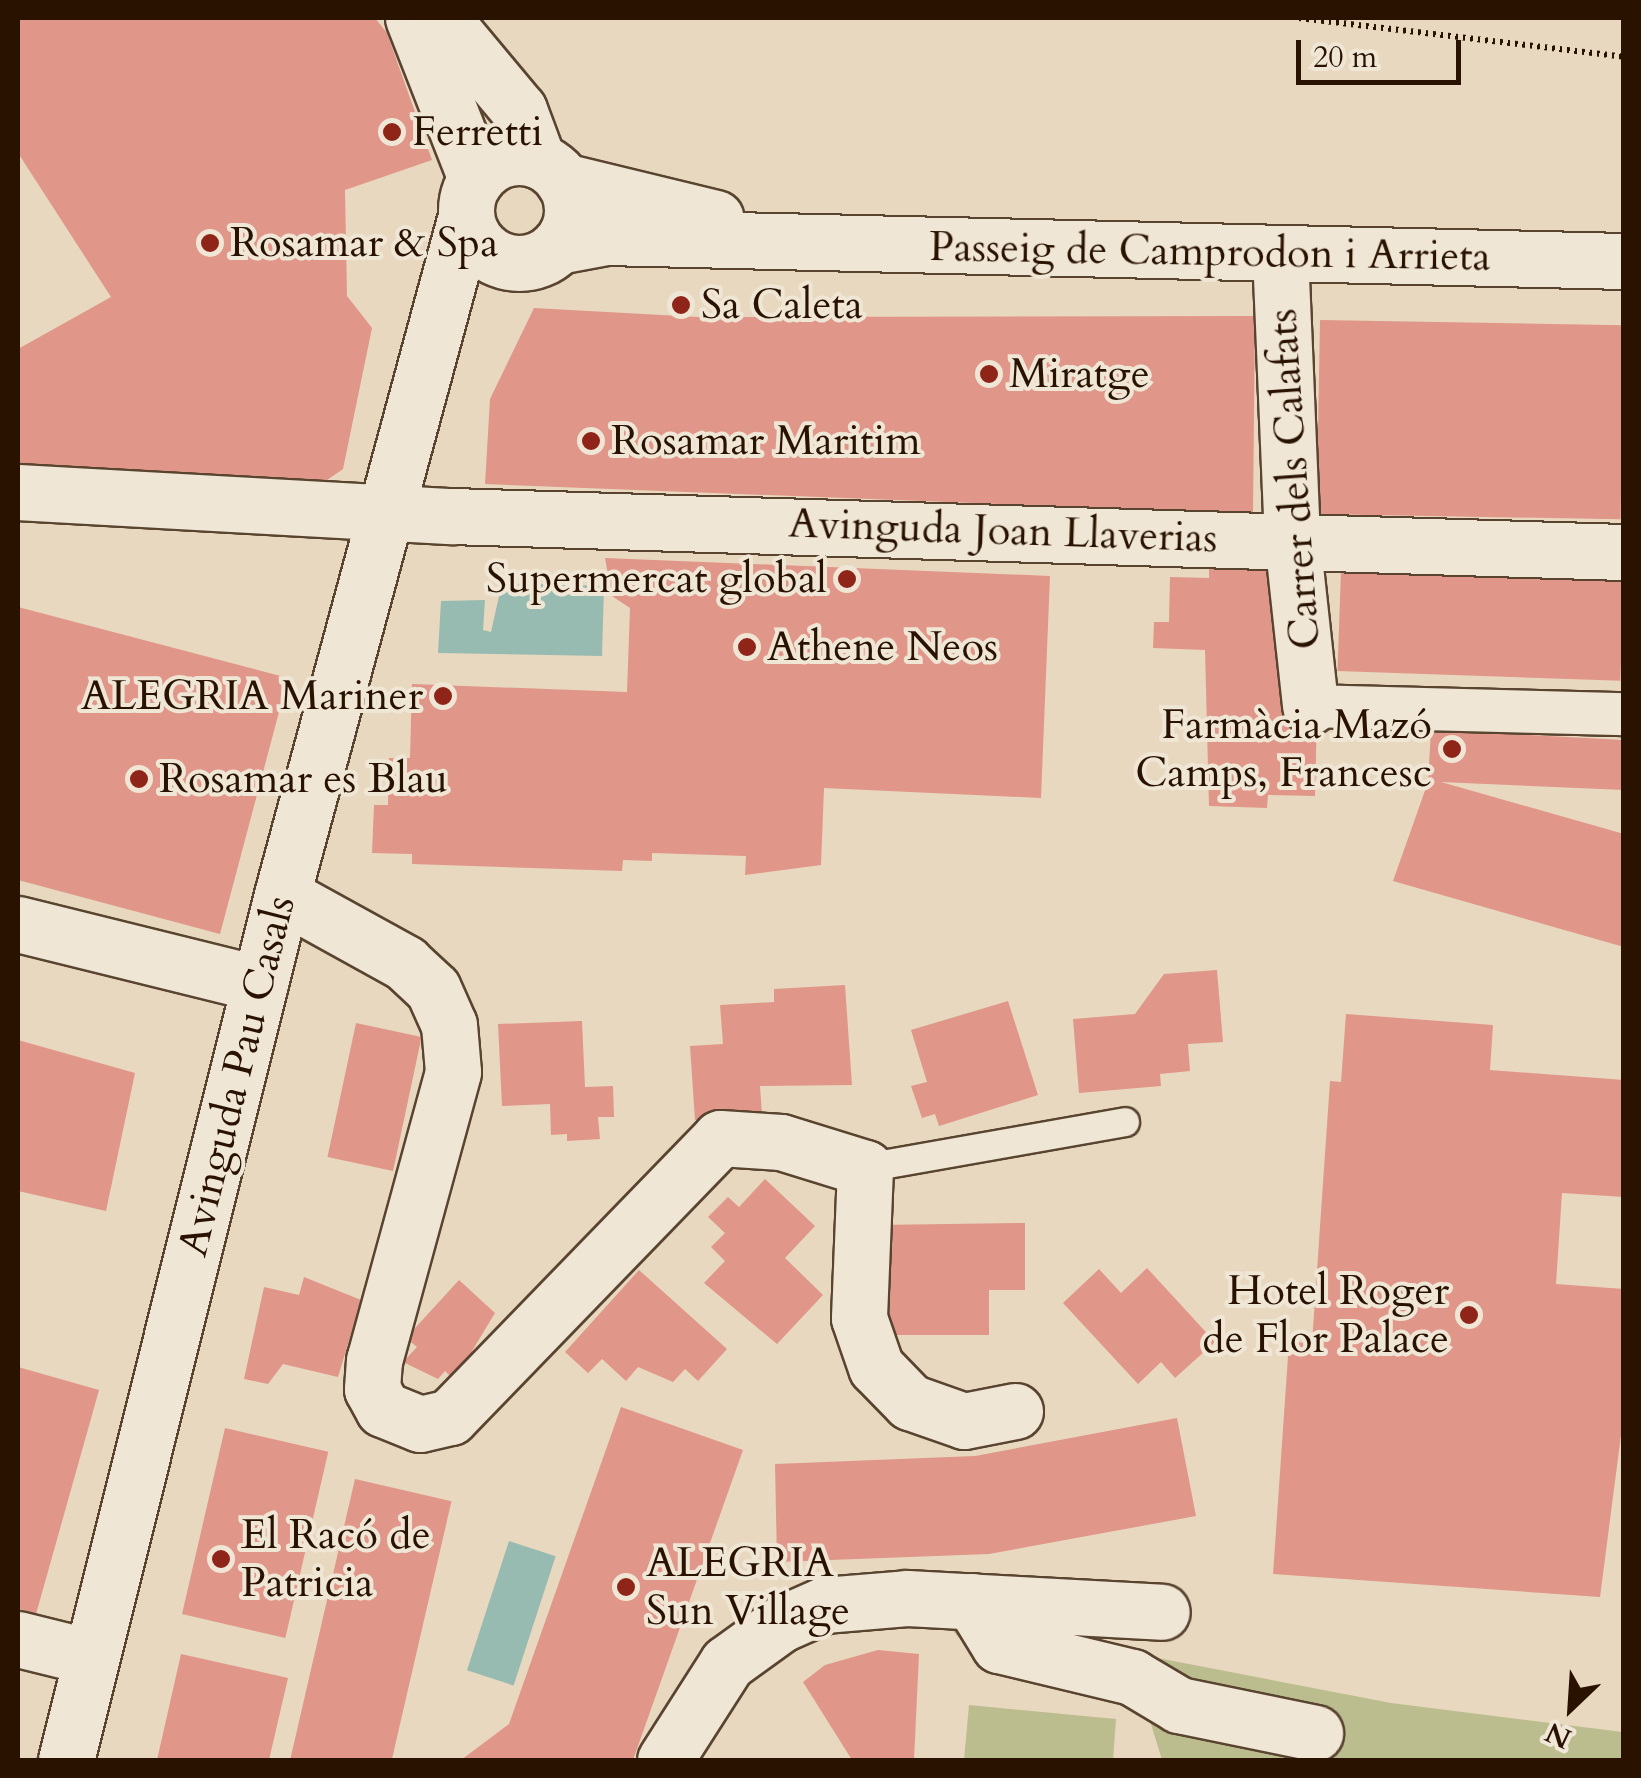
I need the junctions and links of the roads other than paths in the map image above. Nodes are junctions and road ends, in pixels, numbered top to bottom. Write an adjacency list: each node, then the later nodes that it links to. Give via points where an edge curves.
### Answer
1 (413, 18): 4 (street)
2 (442, 18): 3 (street, via 519,110)
3 (550, 171): 4 (street, via 504,159); 5 (street, Passeig de Camprodon i Arrieta); 7 (street, via 572,215)
4 (471, 197): 7 (street, via 480,247); 9 (street, Avinguda Pau Casals)
5 (796, 241): 6 (street, Passeig de Camprodon i Arrieta); 7 (street, Passeig de Camprodon i Arrieta, via 606,237)
6 (1280, 253): 8 (street, Passeig de Camprodon i Arrieta); 12 (street, Carrer dels Calafats)
7 (535, 254): 9 (street, Avinguda Pau Casals, via 480,296)
8 (1624, 261)
9 (420, 394): 11 (street, Avinguda Pau Casals)
10 (18, 492): 11 (street, Avinguda Joan Llaverias)
11 (382, 514): 12 (street, Avinguda Joan Llaverias); 16 (street, Avinguda Pau Casals)
12 (1292, 539): 13 (street, Avinguda Joan Llaverias); 14 (street, Carrer dels Calafats)
13 (1624, 552)
14 (1310, 706): 15 (street)
15 (1624, 714)
16 (282, 895): 18 (street, Avinguda Pau Casals); 20 (street, via 406,963 433,989 449,1026 452,1072 374,1360 372,1389 397,1418 420,1424 450,1417 475,1396 720,1138 781,1142)
17 (18, 924): 18 (street)
18 (260, 984): 25 (street, Avinguda Pau Casals)
19 (1125, 1122): 20 (lane)
20 (866, 1168): 21 (street, via 859,1318 876,1366 910,1402 964,1421)
21 (1015, 1411)
22 (972, 1601): 23 (street); 26 (street, via 998,1646 1132,1677 1208,1714); 28 (street, via 855,1599 781,1624 727,1663)
23 (1162, 1612)
24 (18, 1639): 25 (street)
25 (91, 1656): 27 (street, Avinguda Pau Casals)
26 (1315, 1734)
27 (66, 1760)
28 (665, 1760)

